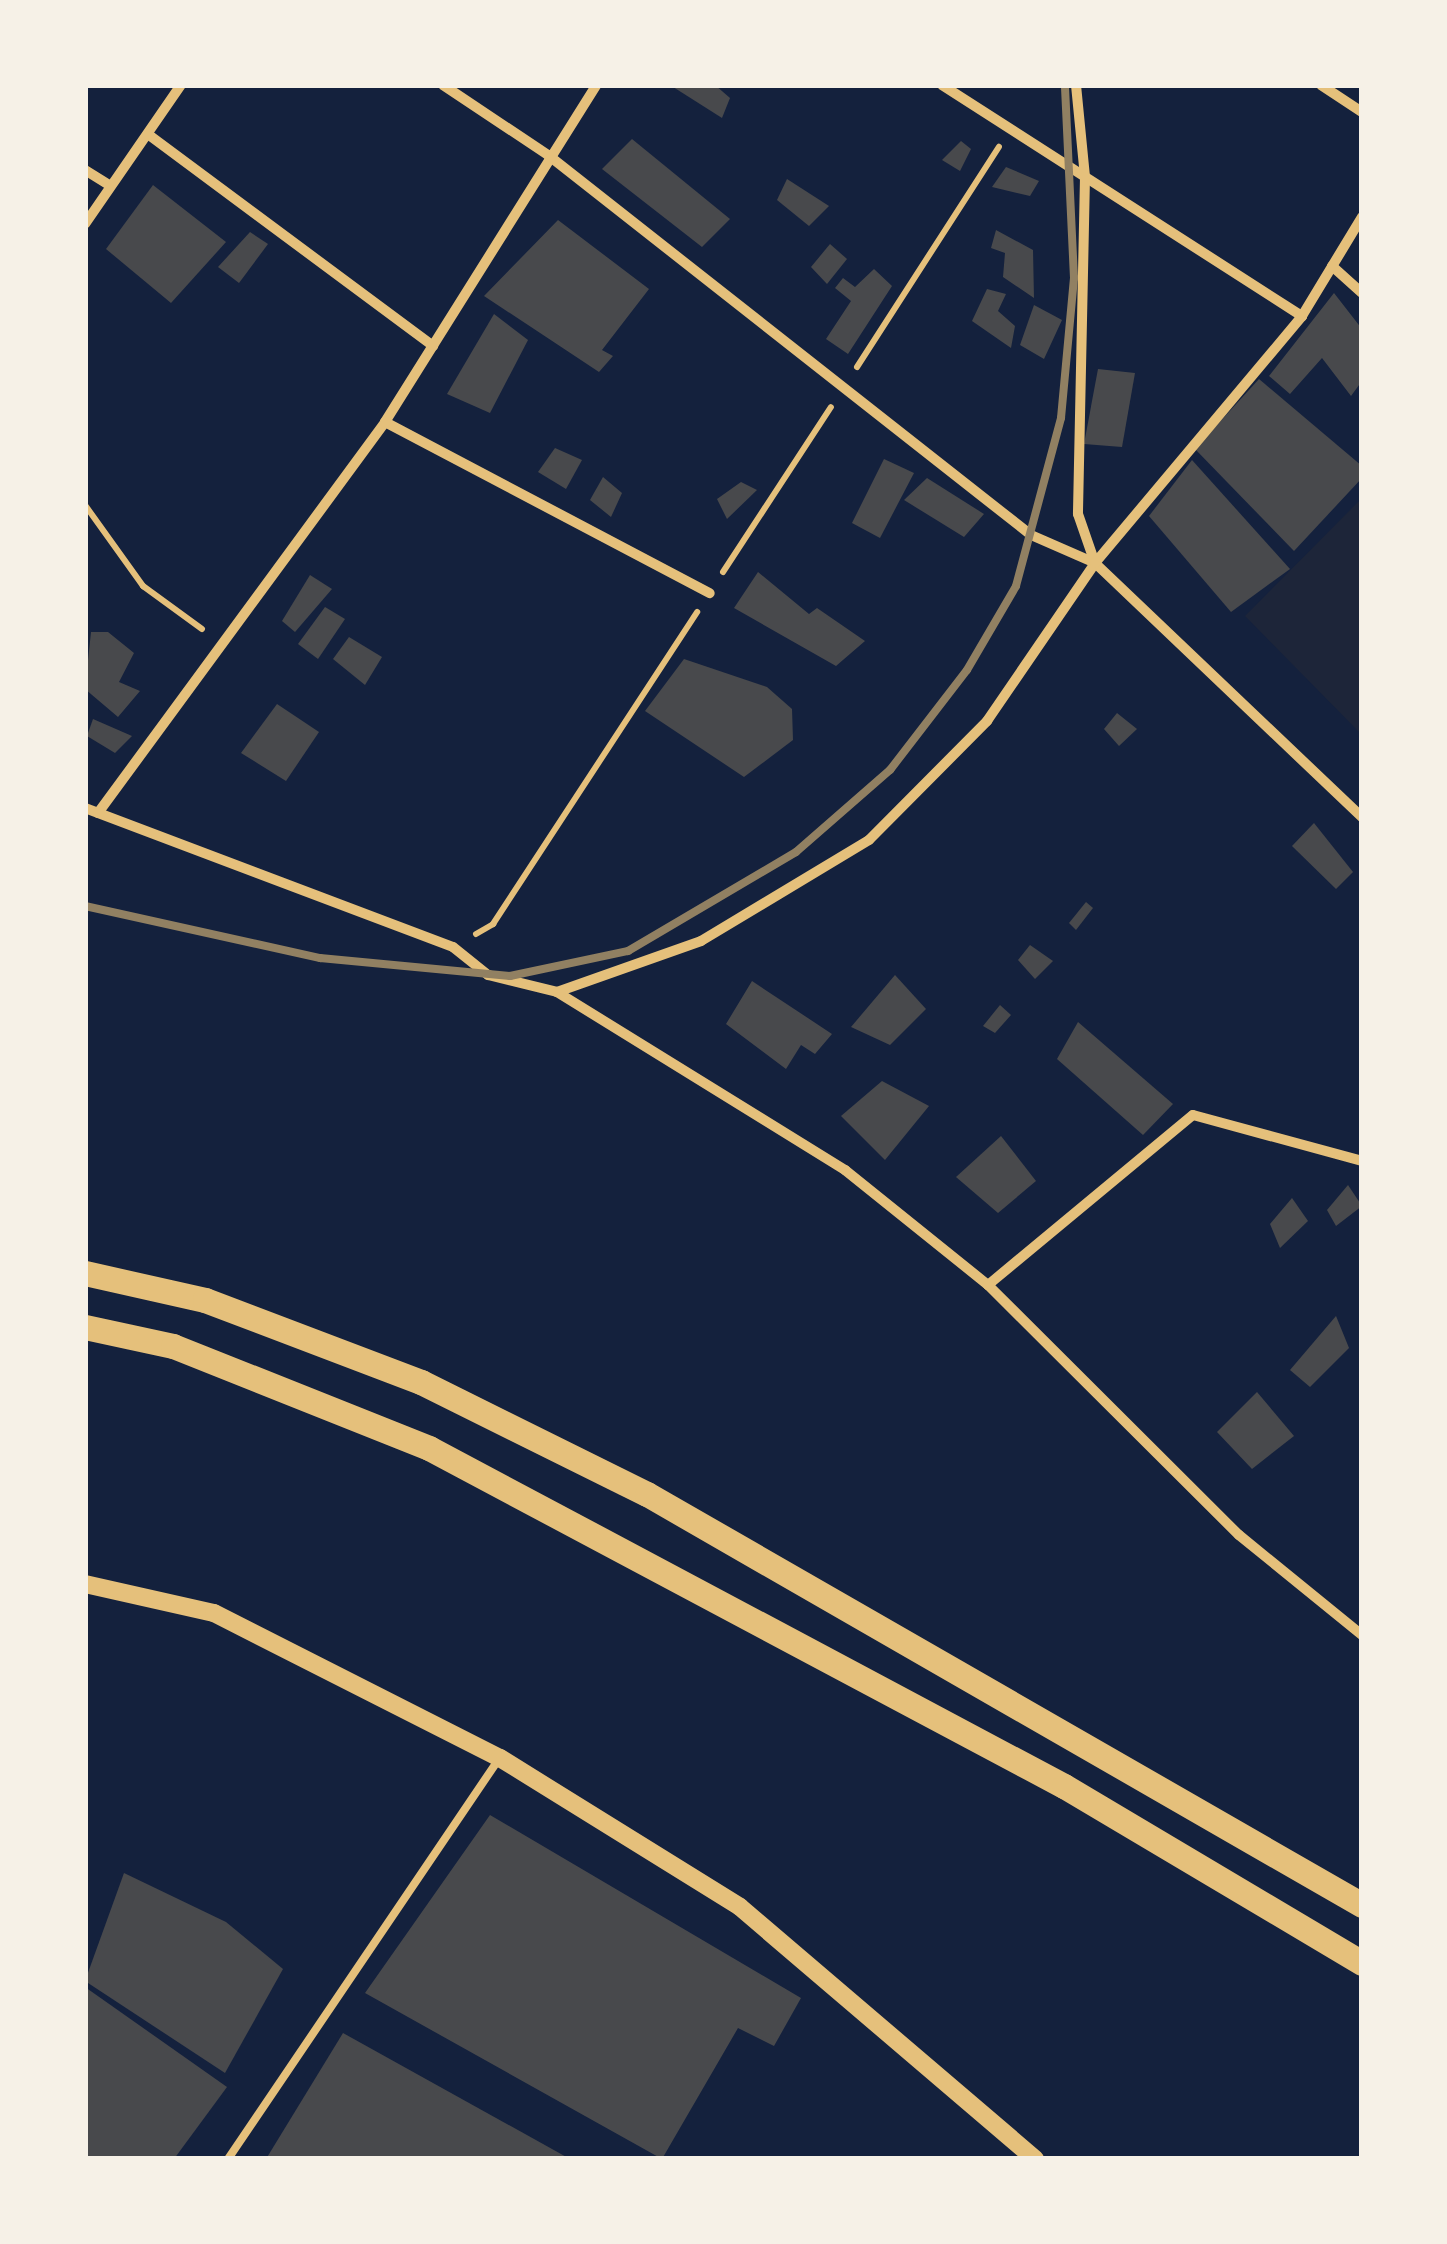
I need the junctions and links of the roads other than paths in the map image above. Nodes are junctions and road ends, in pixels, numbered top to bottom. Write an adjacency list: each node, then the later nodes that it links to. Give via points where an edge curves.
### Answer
1 (182, 85): 8 (street)
2 (443, 85): 9 (street)
3 (596, 85): 9 (street)
4 (942, 85): 11 (street, via 1008,134)
5 (1076, 85): 11 (street)
6 (1321, 85): 7 (street)
7 (1362, 112)
8 (149, 135): 12 (street); 18 (street)
9 (548, 155): 18 (street); 20 (street, via 841,392 1031,535)
10 (85, 170): 12 (street)
11 (1085, 177): 17 (street); 20 (street, via 1078,514)
12 (109, 185): 14 (street)
13 (1362, 217): 15 (street)
14 (85, 224)
15 (1332, 266): 16 (street); 17 (street)
16 (1362, 294)
17 (1302, 316): 20 (street)
18 (433, 346): 19 (street)
19 (385, 422): 21 (street); 23 (street)
20 (1095, 563): 24 (street); 25 (street, via 987,722 869,840 701,941)
21 (710, 593)
22 (85, 808): 23 (street)
23 (98, 812): 25 (street, via 453,947 488,975)
24 (1362, 817)
25 (558, 992): 28 (street, via 845,1170)
26 (1362, 1161): 28 (street, via 1193,1115)
27 (85, 1273): 33 (main road, via 205,1300 421,1382 647,1494)
28 (988, 1285): 31 (street, via 1239,1536)
29 (85, 1326): 34 (main road, via 174,1346 429,1448 1064,1786)
30 (85, 1584): 32 (street, via 214,1613)
31 (1362, 1635)
32 (500, 1758): 35 (lane); 36 (street, via 740,1908)
33 (1362, 1905)
34 (1362, 1963)
35 (228, 2159)
36 (1035, 2159)

